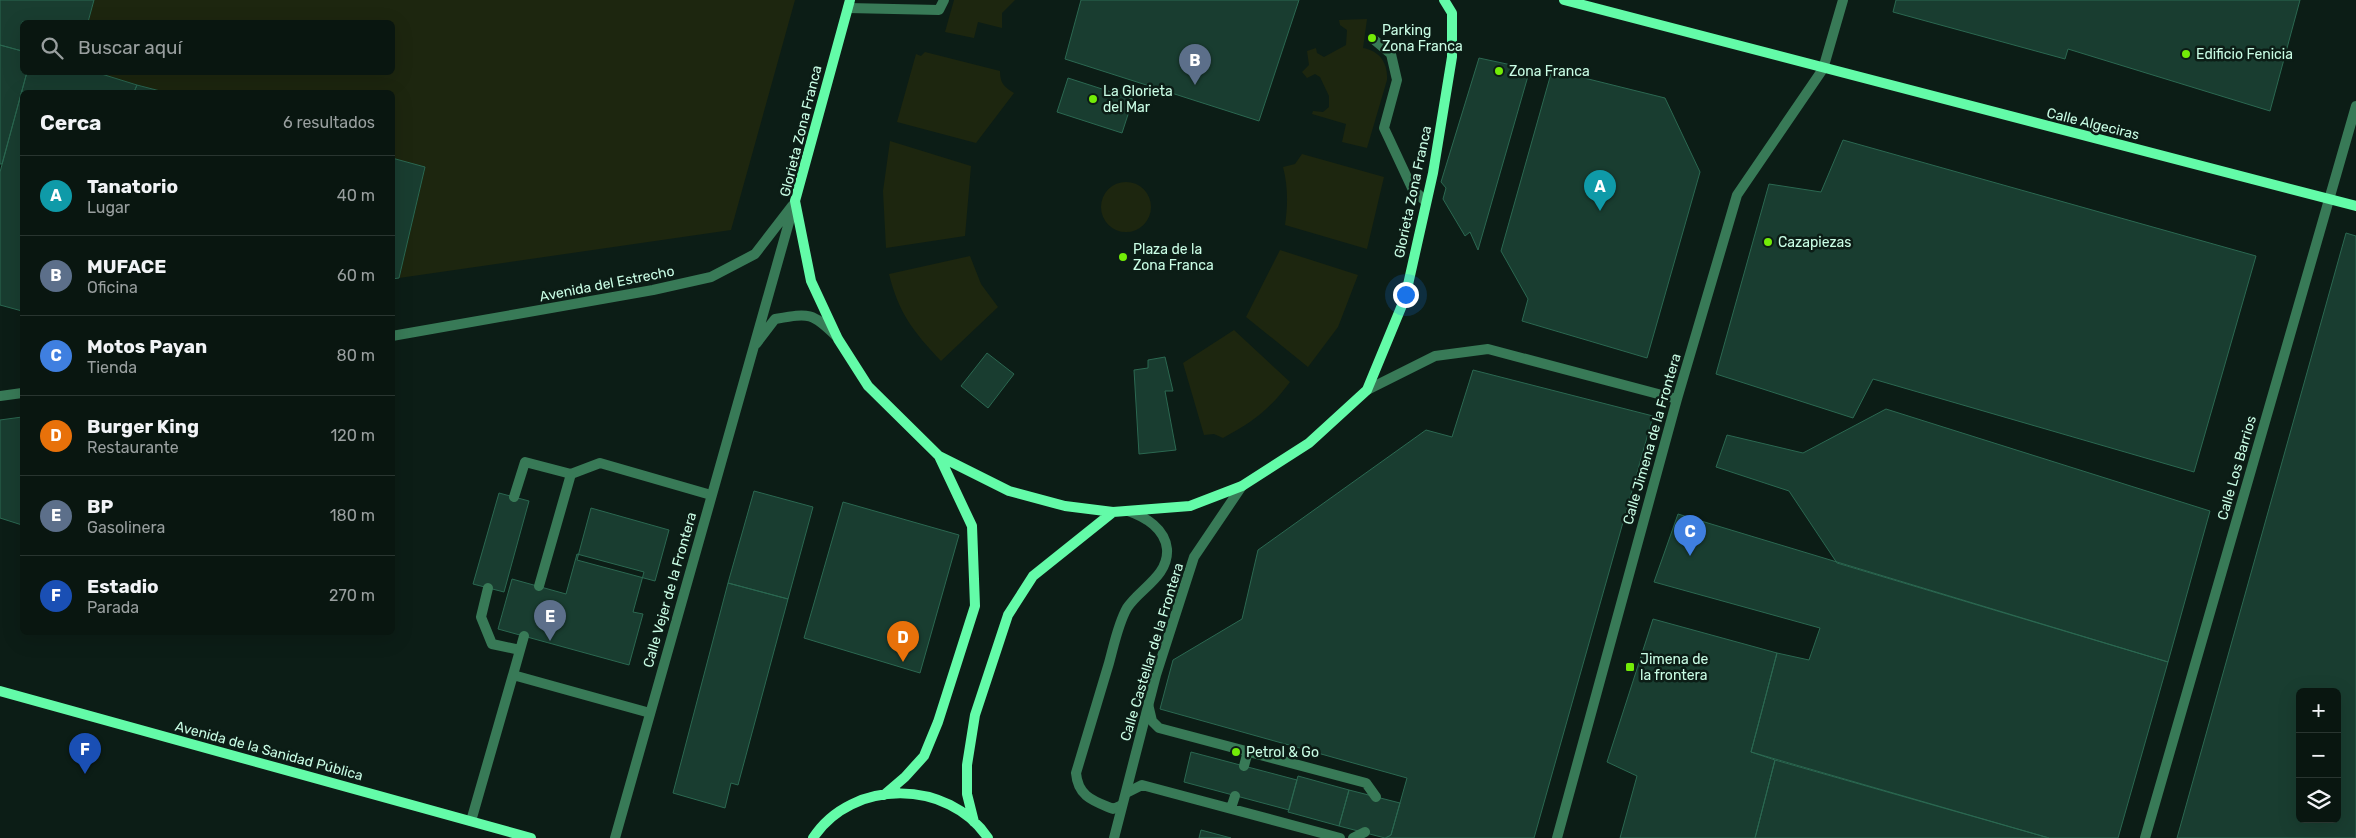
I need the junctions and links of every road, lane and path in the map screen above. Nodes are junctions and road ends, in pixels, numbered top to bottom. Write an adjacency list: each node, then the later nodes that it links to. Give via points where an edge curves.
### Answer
1 (944, 0): 5 (street, via 939,10)
2 (1444, 0): 11 (street, Glorieta Zona Franca, via 1452,13 1452,57)
3 (1564, 0): 7 (street, Calle Algeciras)
4 (1843, 0): 7 (street, Calle Jimena de la Frontera)
5 (849, 4): 10 (street, Glorieta Zona Franca)
6 (1372, 38): 11 (street, via 1391,54 1397,80 1384,128 1412,188)
7 (1822, 68): 9 (street, Calle Algeciras); 19 (street, Calle Jimena de la Frontera, via 1737,195)
8 (2356, 106): 9 (street, Calle Los Barrios)
9 (2329, 198): 12 (street, Calle Algeciras); 54 (street, Calle Los Barrios)
10 (795, 201): 13 (street, Avenida del Estrecho, via 755,254 712,277); 14 (street, Glorieta Zona Franca, via 811,281); 15 (street, Calle Vejer de la Frontera)
11 (1426, 202): 16 (street, Glorieta Zona Franca, via 1405,298)
12 (2356, 206)
13 (395, 335)
14 (838, 339): 15 (street, Calle Vejer de la Frontera, via 817,318 798,315 775,319); 20 (street, Glorieta Zona Franca, via 868,386)
15 (752, 349): 23 (street, Calle Vejer de la Frontera)
16 (1367, 390): 19 (street, via 1435,356 1488,349); 22 (street, Glorieta Zona Franca, via 1309,444)
17 (20, 393): 18 (street)
18 (0, 396)
19 (1677, 399): 53 (street, Calle Jimena de la Frontera)
20 (940, 456): 26 (street, Glorieta Zona Franca, via 1009,491 1066,506); 38 (street, via 972,526 975,606 924,756)
21 (571, 474): 23 (street, via 600,463); 24 (street, via 525,462); 27 (street)
22 (1242, 486): 25 (street, Glorieta Zona Franca, via 1190,506); 33 (street, Calle Castellar de la Frontera, via 1194,557)
23 (711, 496): 34 (street, Calle Vejer de la Frontera)
24 (514, 497)
25 (1128, 511): 26 (street, Glorieta Zona Franca); 41 (street, via 1154,524 1167,550 1157,578 1127,609 1076,773 1079,788 1089,799 1113,810)
26 (1113, 512): 44 (street, via 1033,576 1008,615 975,715 967,764 967,794)
27 (538, 586)
28 (488, 588): 30 (street, via 481,617 492,644)
29 (524, 636): 30 (street)
30 (520, 650): 31 (street)
31 (513, 675): 34 (street); 43 (street)
32 (0, 691): 43 (street, Avenida de la Sanidad Pública)
33 (1148, 704): 35 (street, via 1152,721 1159,728); 37 (street, Calle Castellar de la Frontera)
34 (650, 713): 47 (street, Calle Vejer de la Frontera)
35 (1248, 751): 36 (street); 40 (street, via 1366,783)
36 (1244, 766)
37 (1126, 793): 41 (street, Calle Castellar de la Frontera); 42 (street, via 1142,785)
38 (884, 795): 44 (street, via 924,795 947,803); 48 (street, via 854,803 834,815)
39 (1235, 796): 42 (street)
40 (1376, 797)
41 (1122, 805): 50 (street, Calle Castellar de la Frontera)
42 (1231, 808): 51 (street)
43 (471, 821): 46 (street, Avenida de la Sanidad Pública)
44 (974, 822): 49 (street)
45 (1365, 832): 52 (street)
46 (531, 838)
47 (615, 838)
48 (813, 838)
49 (988, 838)
50 (1114, 838)
51 (1340, 838)
52 (1353, 838)
53 (1557, 838)
54 (2145, 838)

